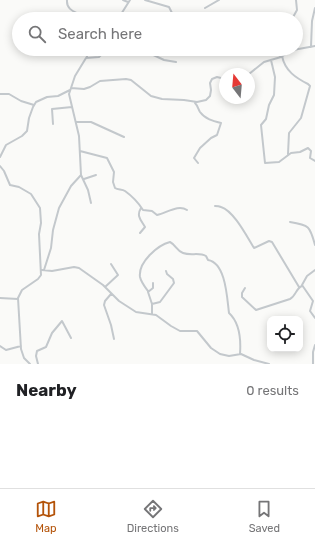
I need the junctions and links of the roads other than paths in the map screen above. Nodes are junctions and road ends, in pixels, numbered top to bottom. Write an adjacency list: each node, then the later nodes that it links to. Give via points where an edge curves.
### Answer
1 (67, 0): 9 (street, via 68,8)
2 (123, 0): 6 (street)
3 (145, 0): 11 (street, via 169,7)
4 (220, 0): 7 (street)
5 (296, 0): 12 (street)
6 (129, 1): 10 (street)
7 (205, 8)
8 (315, 8): 14 (street, via 312,15)
9 (75, 12)
10 (122, 12)
11 (172, 12)
12 (296, 12)
13 (315, 46): 14 (street)
14 (311, 47): 15 (street)
15 (303, 48)
16 (100, 56): 18 (street)
17 (156, 56): 21 (street)
18 (87, 57): 24 (street)
19 (282, 57): 20 (street); 33 (street, via 284,65 291,73 310,86 301,118 289,133)
20 (271, 60): 22 (street); 33 (street, via 275,77 274,95 266,119 261,125 265,163 280,162)
21 (176, 62)
22 (255, 69)
23 (219, 78): 26 (street, via 210,81 209,98)
24 (70, 89): 26 (street, via 84,89 100,81 126,78 151,96); 27 (street, via 58,96 39,100); 28 (street)
25 (0, 94): 27 (street, via 10,95)
26 (194, 102): 36 (street, via 205,117 221,123 217,135 210,138 197,152 194,158)
27 (34, 105): 34 (street, via 27,131 6,145)
28 (72, 107): 29 (street); 30 (street, via 52,109)
29 (76, 122): 31 (street, via 92,122); 32 (street)
30 (53, 124)
31 (124, 137)
32 (80, 151): 38 (street); 43 (street, via 107,158 114,172 115,188 124,190)
33 (288, 154): 35 (street, via 302,152 308,148 311,151 310,158)
34 (0, 157)
35 (315, 161)
36 (198, 163)
37 (0, 166): 50 (street, via 10,185 31,194 40,208 39,234)
38 (82, 176): 40 (street); 50 (street, via 71,186 59,208 53,230 52,248)
39 (96, 176): 40 (street)
40 (84, 179): 41 (street)
41 (91, 203)
42 (215, 206): 54 (street, via 229,213 254,248 272,242)
43 (141, 208): 44 (street, via 157,215 178,208); 46 (street, via 139,217 145,227)
44 (187, 210)
45 (290, 222): 47 (street, via 306,225)
46 (140, 233)
47 (315, 245)
48 (111, 264): 53 (street, via 118,275)
49 (315, 270): 54 (street, via 306,276)
50 (43, 271): 53 (street, via 77,267); 59 (street, via 40,278 22,290)
51 (166, 271): 60 (street, via 174,283 159,303)
52 (152, 283): 56 (street, via 153,288)
53 (105, 287): 57 (street)
54 (301, 287): 55 (street, via 290,299 256,310 242,297); 62 (street, via 312,300 310,311)
55 (245, 288)
56 (148, 291): 60 (street); 68 (street, via 140,273 147,258 162,245 170,242 179,252 206,256 218,266 222,275 229,312 234,318 241,338)
57 (111, 294): 61 (street, via 136,312); 64 (street, via 104,305)
58 (0, 298): 59 (street)
59 (18, 299): 67 (street)
60 (152, 304): 61 (street)
61 (152, 314): 68 (street, via 182,332 197,331 211,348 220,354)
62 (315, 318)
63 (71, 338): 70 (street, via 62,321 52,334 47,347 37,351)
64 (114, 339)
65 (315, 345): 72 (street)
66 (0, 346): 67 (street, via 8,350)
67 (21, 346): 69 (street, via 24,358)
68 (240, 354): 71 (street)
69 (30, 364)
70 (38, 364)
71 (270, 364)
72 (313, 364)

